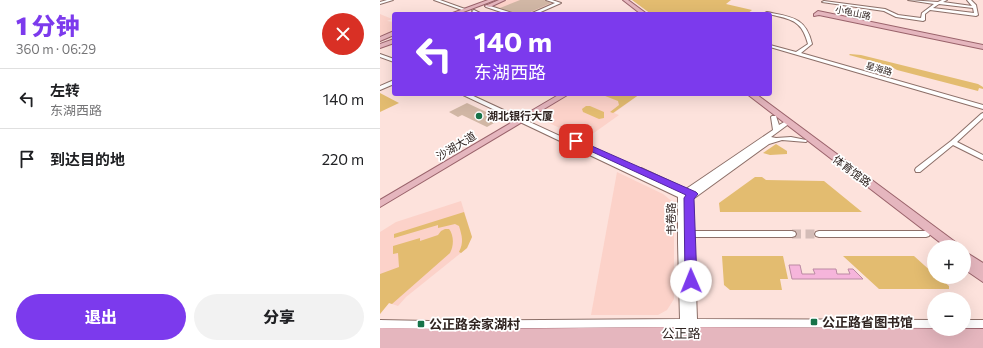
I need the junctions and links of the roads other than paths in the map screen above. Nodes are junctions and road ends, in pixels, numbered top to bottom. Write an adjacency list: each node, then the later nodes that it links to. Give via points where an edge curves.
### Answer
1 (391, 0): 15 (street)
2 (436, 0): 20 (street)
3 (499, 0): 14 (main road)
4 (503, 0): 14 (main road)
5 (548, 0): 12 (street)
6 (621, 0): 26 (main road)
7 (625, 0): 27 (main road)
8 (910, 0): 16 (street)
9 (945, 0): 16 (street)
10 (964, 0): 11 (street)
11 (969, 0): 18 (street)
12 (556, 1): 25 (street, via 559,3)
13 (822, 1): 17 (street); 19 (street, via 885,10 897,16 923,20 923,14)
14 (489, 2): 20 (main road); 21 (main road); 22 (main road); 23 (main road); 24 (street)
15 (380, 3)
16 (938, 3): 18 (street); 19 (street)
17 (846, 6)
18 (974, 7): 19 (street, via 976,14)
19 (930, 9)
20 (464, 11): 23 (main road)
21 (459, 12)
22 (465, 12)
23 (476, 12)
24 (507, 12)
25 (537, 12)
26 (636, 12)
27 (641, 12)
28 (772, 14): 35 (street, via 793,18 802,24 810,44)
29 (392, 35): 30 (main road)
30 (380, 39)
31 (392, 41): 32 (main road)
32 (380, 45)
33 (772, 45): 35 (street, 星海路)
34 (983, 48): 34 (main road, 小龟山路, via 818,13 816,15)
35 (799, 53): 46 (street, 星海路); 47 (street, 星海路)
36 (380, 54): 37 (street)
37 (392, 59)
38 (392, 83): 39 (street)
39 (380, 88)
40 (469, 96): 50 (street)
41 (475, 96): 50 (street)
42 (555, 96): 50 (main road, 沙湖大道)
43 (561, 96): 50 (main road, 沙湖大道)
44 (747, 96): 49 (main road, 体育馆路)
45 (753, 96): 51 (main road, 体育馆路)
46 (983, 103)
47 (983, 106)
48 (983, 114): 54 (street)
49 (774, 117): 51 (main road, 体育馆路); 52 (street)
50 (520, 118): 58 (street); 59 (main road, 沙湖大道); 60 (main road, 沙湖大道)
51 (788, 125): 52 (street, 书卷路); 53 (main road, 体育馆路); 55 (street); 66 (main road, 体育馆路)
52 (776, 130): 58 (street, 书卷路)
53 (804, 141): 55 (street, via 782,138); 64 (main road, 体育馆路)
54 (953, 142): 56 (street); 57 (street)
55 (766, 143): 58 (street)
56 (983, 158)
57 (918, 170)
58 (688, 195): 61 (street, 书卷路); 75 (street, 书卷路, via 682,243)
59 (380, 198)
60 (380, 204)
61 (690, 234): 62 (street); 75 (street, 书卷路)
62 (792, 234)
63 (819, 234): 64 (street)
64 (926, 234): 65 (main road, 体育馆路)
65 (934, 240)
66 (944, 240)
67 (971, 263): 69 (main road)
68 (971, 268): 69 (main road)
69 (982, 275)
70 (380, 324): 75 (street)
71 (927, 324): 75 (street)
72 (971, 328): 73 (street)
73 (981, 333): 75 (main road, 公正路); 79 (main road, 公正路)
74 (380, 334): 75 (main road, 公正路)
75 (689, 337): 78 (main road, 公正路); 79 (main road, 公正路)
76 (380, 344): 77 (main road, 公正路)
77 (483, 346): 78 (main road, 公正路)
78 (614, 346)
79 (726, 346)

